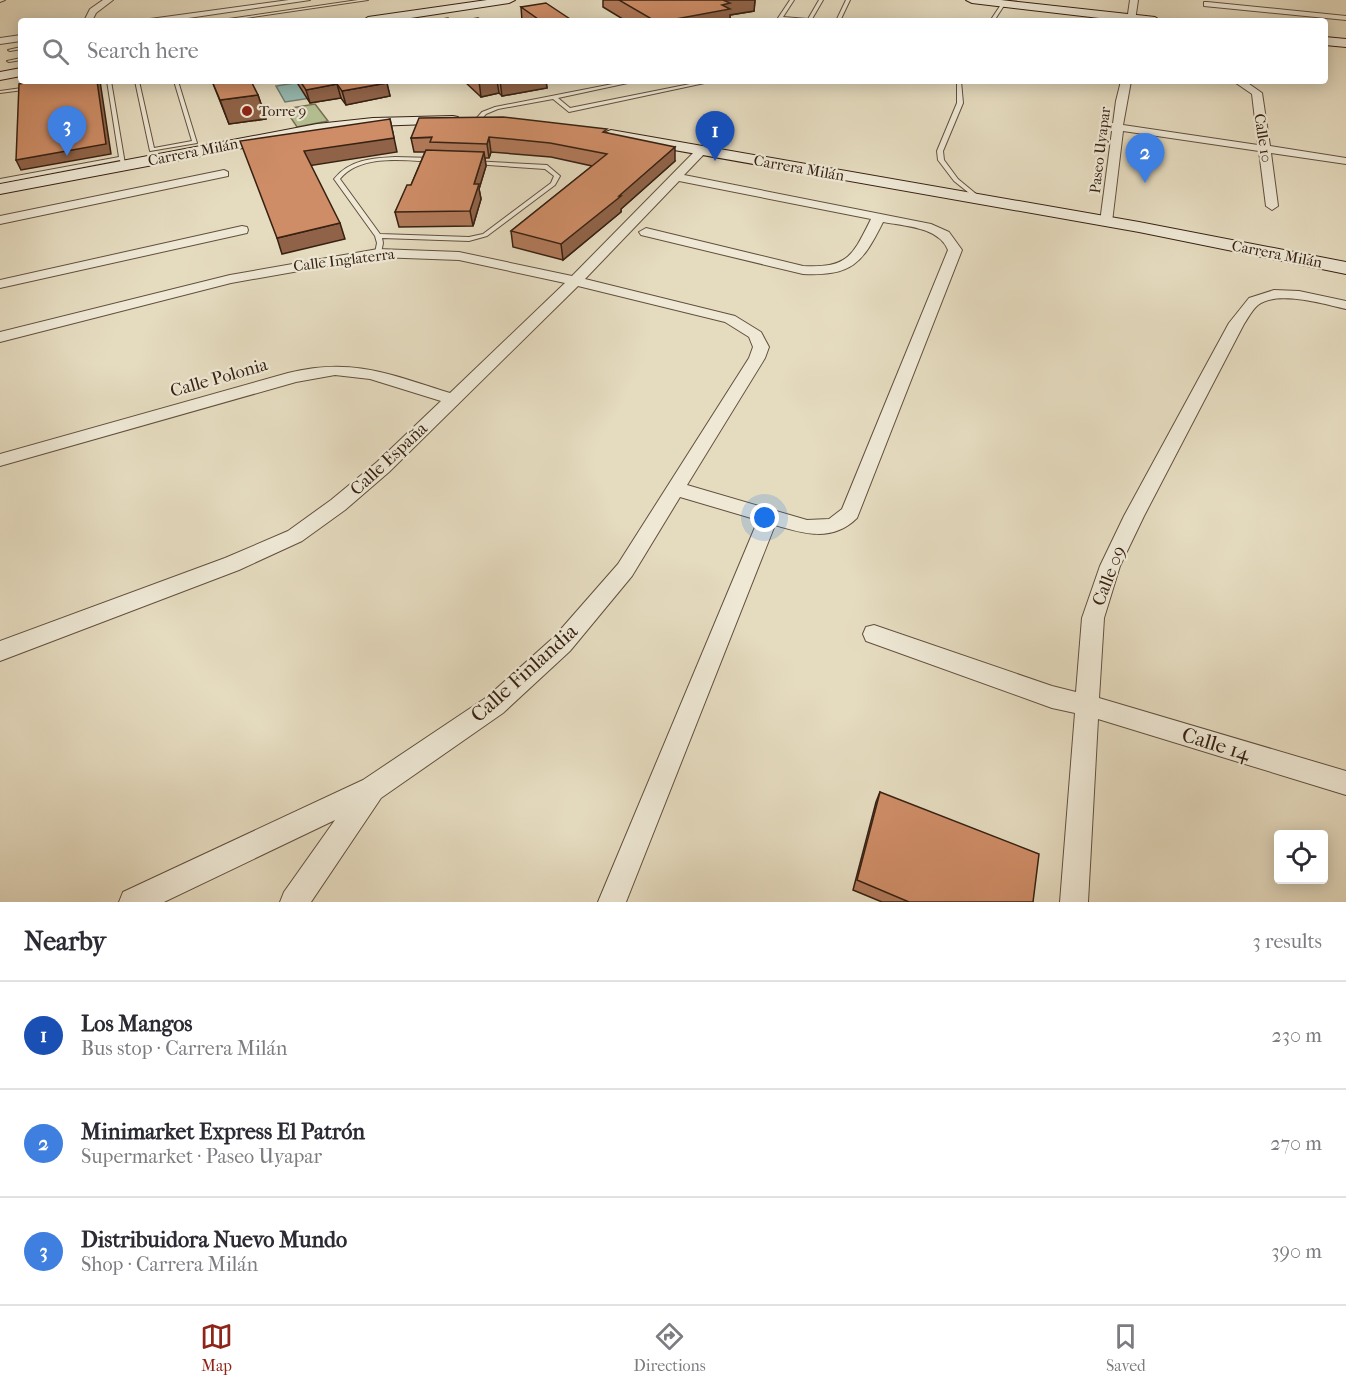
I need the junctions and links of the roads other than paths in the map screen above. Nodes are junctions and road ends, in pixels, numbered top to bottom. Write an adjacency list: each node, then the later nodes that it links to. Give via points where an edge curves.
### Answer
1 (109, 0): 15 (street, via 96,7)
2 (231, 0): 13 (street)
3 (306, 0): 13 (street)
4 (366, 0): 17 (lane)
5 (509, 0): 18 (street)
6 (792, 0): 19 (lane)
7 (821, 0): 20 (lane)
8 (848, 0): 21 (lane)
9 (972, 0): 12 (street)
10 (1134, 0): 24 (street)
11 (1206, 2): 14 (street); 25 (street)
12 (1003, 4): 22 (lane); 23 (street)
13 (233, 10): 16 (street)
14 (1209, 16)
15 (88, 18)
16 (173, 18)
17 (238, 18)
18 (388, 18)
19 (780, 18)
20 (811, 18)
21 (839, 18)
22 (994, 18)
23 (1115, 18)
24 (1131, 18)
25 (1316, 18): 26 (street)
26 (1346, 18)
27 (18, 38): 28 (street)
28 (0, 41)
29 (1328, 41): 30 (street)
30 (1346, 43)
31 (18, 49): 32 (lane)
32 (10, 50)
33 (18, 60): 34 (lane)
34 (9, 61)
35 (18, 73): 36 (street)
36 (0, 76)
37 (110, 84): 57 (lane)
38 (137, 84): 39 (lane, via 152,150 195,142)
39 (177, 84)
40 (620, 84): 47 (lane)
41 (696, 84): 47 (lane, via 569,110)
42 (959, 84): 62 (lane, via 960,103 940,151 941,160 956,180)
43 (1125, 84): 50 (street, Paseo Uyapar)
44 (1243, 84): 52 (street, Calle 10, via 1257,93)
45 (41, 86): 46 (lane)
46 (0, 92)
47 (554, 97): 48 (lane, via 497,108)
48 (478, 120): 49 (street, Carrera Milán); 57 (street, Carrera Milán, via 417,120 317,129)
49 (513, 122)
50 (1118, 127): 52 (street); 66 (street, Paseo Uyapar)
51 (592, 131): 53 (street, Carrera Milán)
52 (1266, 149): 56 (street); 63 (street, Calle 10)
53 (700, 151): 59 (street, Calle España); 62 (street, Carrera Milán)
54 (438, 160): 69 (lane, via 368,161 339,173 337,179)
55 (461, 161): 69 (lane, via 547,167 557,176 553,184 485,235 469,239)
56 (1346, 161)
57 (123, 162): 60 (lane); 61 (street, Carrera Milán)
58 (224, 174): 65 (street)
59 (676, 177): 64 (street); 72 (street, Calle España)
60 (0, 181)
61 (0, 189)
62 (981, 200): 66 (street, Carrera Milán)
63 (1272, 206)
64 (879, 216): 68 (street, via 857,259 820,272); 80 (street, via 936,229 947,236 955,250 850,513 833,526 821,528)
65 (0, 220)
66 (1106, 222): 71 (street, Carrera Milán)
67 (242, 230): 73 (street)
68 (646, 232)
69 (378, 236): 70 (lane)
70 (378, 253): 72 (street, Calle Inglaterra, via 459,256); 76 (street, Calle Inglaterra, via 230,279)
71 (1346, 268)
72 (575, 280): 75 (street, Calle Inglaterra, via 730,319); 77 (street, Calle España)
73 (0, 284)
74 (1346, 305): 83 (street, Calle 09, via 1301,296 1270,295 1254,301 1237,323 1110,566 1093,618)
75 (756, 334): 79 (street, Calle Finlandia, via 761,347 757,358)
76 (0, 337)
77 (451, 399): 78 (street, Calle Polonia, via 372,374 335,370 294,377); 82 (street, Calle España, via 383,467 295,536 232,564)
78 (0, 460)
79 (676, 489): 80 (street); 85 (street, Calle Finlandia, via 625,570 562,644 495,705)
80 (769, 516): 88 (street)
81 (874, 634): 83 (street, Calle 14, via 1052,697)
82 (0, 651)
83 (1086, 705): 84 (street, Calle 14); 89 (street, Calle 09)
84 (1346, 783)
85 (372, 789): 86 (street, Calle Finlandia); 87 (street)
86 (133, 902)
87 (294, 902)
88 (612, 902)
89 (1074, 902)

